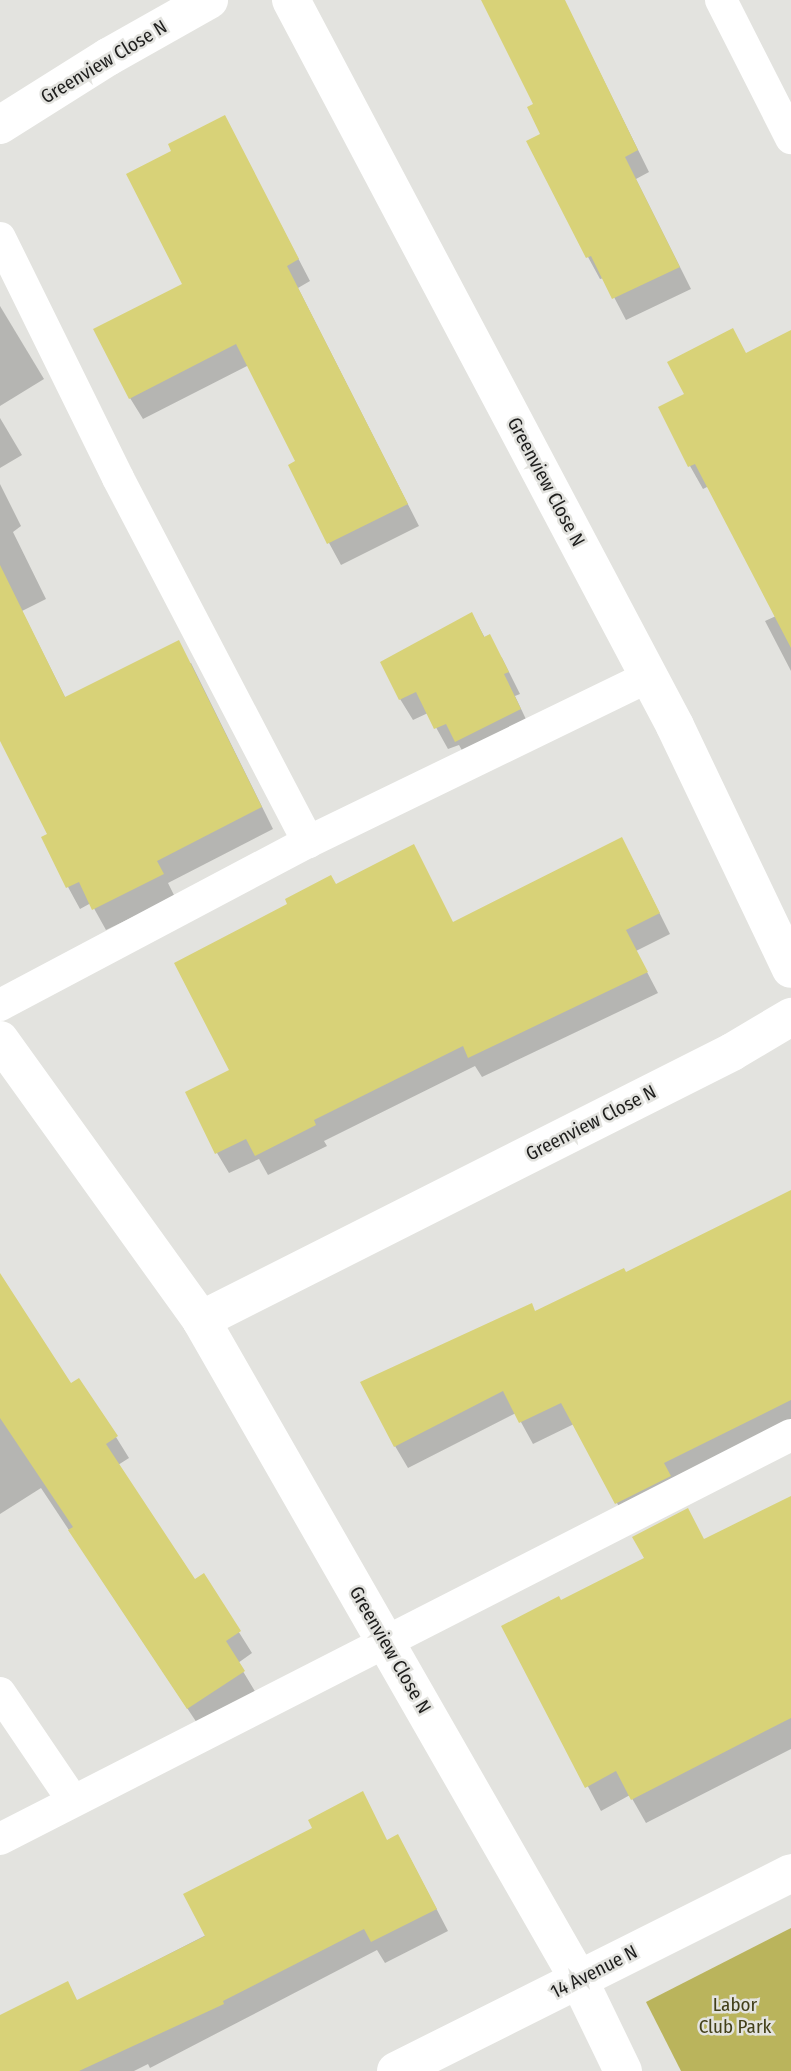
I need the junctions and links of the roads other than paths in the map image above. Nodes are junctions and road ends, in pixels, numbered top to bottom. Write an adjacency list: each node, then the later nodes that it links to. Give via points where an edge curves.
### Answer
1 (209, 0): 4 (street, Greenview Close N)
2 (291, 0): 7 (street, Greenview Close N)
3 (720, 0): 5 (lane)
4 (0, 125)
5 (791, 138)
6 (0, 238): 8 (lane, via 118,478)
7 (648, 677): 8 (lane); 9 (street, Greenview Close N)
8 (308, 842): 10 (lane)
9 (791, 969)
10 (0, 1005)
11 (791, 1017): 13 (street, Greenview Close N, via 719,1058)
12 (0, 1040): 13 (street, Greenview Close N)
13 (201, 1320): 15 (street, Greenview Close N)
14 (791, 1435): 15 (lane)
15 (385, 1642): 17 (lane); 20 (street, Greenview Close N)
16 (0, 1693): 17 (lane)
17 (73, 1801): 18 (lane)
18 (0, 1839)
19 (791, 1873): 20 (street, 14 Avenue N)
20 (579, 1980): 21 (street, 14 Avenue N); 22 (street, Greenview Close N)
21 (396, 2071)
22 (623, 2071)

